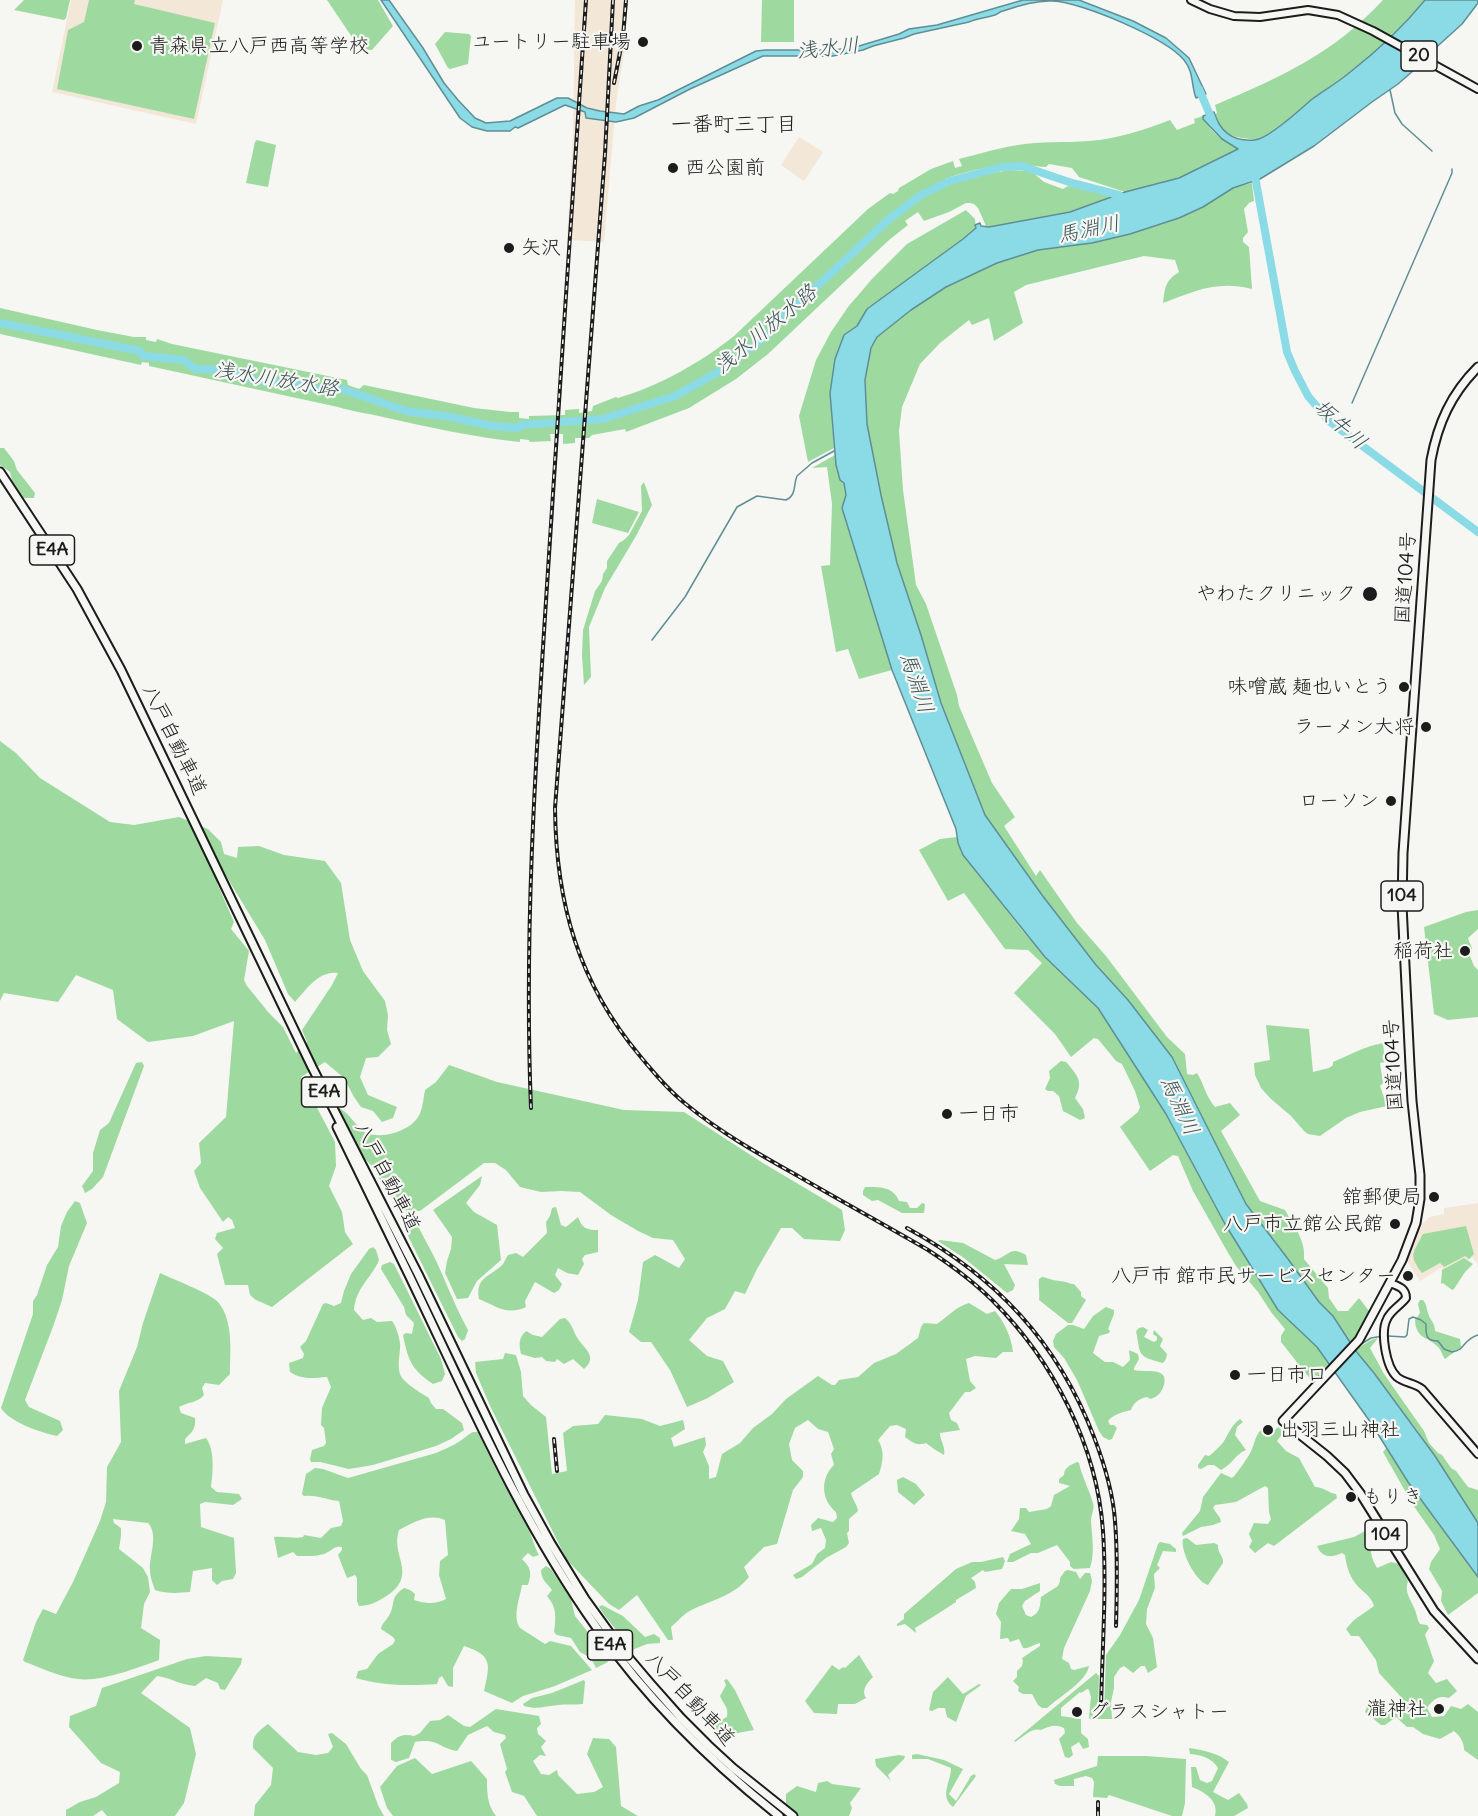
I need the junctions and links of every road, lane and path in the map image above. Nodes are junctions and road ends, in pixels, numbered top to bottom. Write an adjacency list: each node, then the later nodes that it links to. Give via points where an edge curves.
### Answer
1 (1191, 0): 2 (main road, 20, via 1234,16 1260,17 1294,11 1338,15)
2 (1478, 89)
3 (1478, 367): 8 (highway, 国道104号 / 104, via 1444,415 1435,441 1429,486 1402,873 1412,1101 1421,1189 1414,1230)
4 (0, 472): 6 (highway, 八戸自動車道 / E4A, via 60,561)
5 (0, 478): 6 (highway, 八戸自動車道 / E4A)
6 (99, 631): 7 (highway, 八戸自動車道 / E4A)
7 (211, 859): 11 (highway, 八戸自動車道 / E4A, via 479,1422 544,1546 604,1637 675,1723); 12 (highway, 八戸自動車道 / E4A, via 550,1542 622,1650 681,1718 733,1768)
8 (1390, 1283): 9 (main road, via 1406,1294 1384,1325 1384,1343 1392,1370 1398,1378 1422,1389); 10 (highway, 国道104号 / 104, via 1353,1348 1283,1421 1345,1473 1434,1611)
9 (1478, 1454)
10 (1478, 1659)
11 (779, 1816)
12 (793, 1816)

